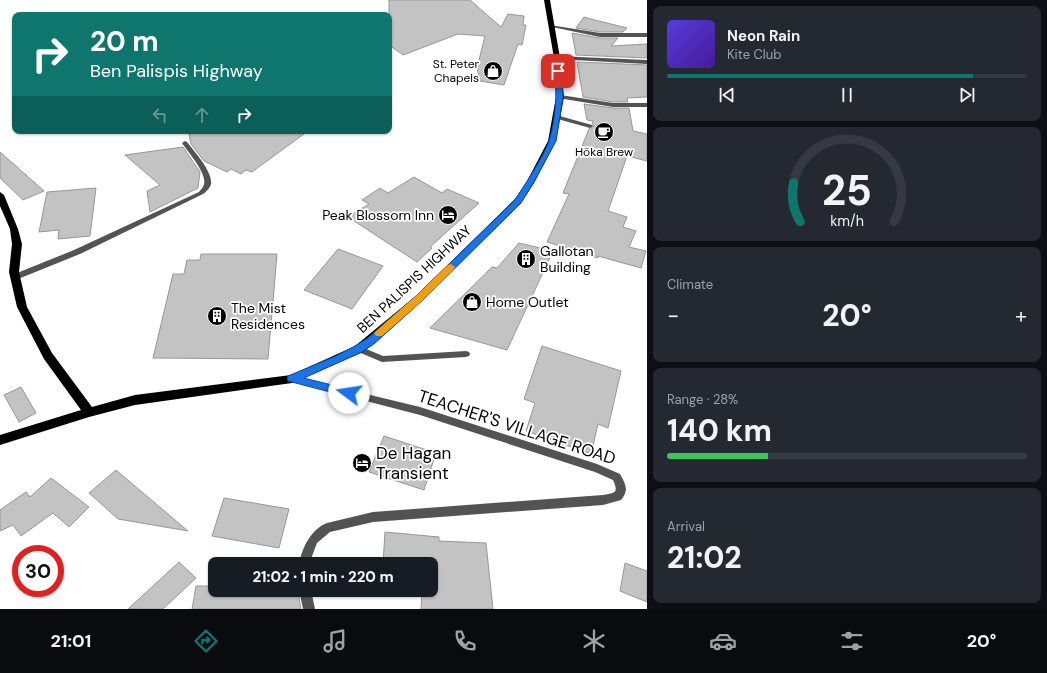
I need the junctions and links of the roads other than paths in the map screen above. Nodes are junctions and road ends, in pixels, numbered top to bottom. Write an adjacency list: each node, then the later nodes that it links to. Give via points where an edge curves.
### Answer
1 (547, 0): 2 (main road, BEN PALISPIS HIGHWAY)
2 (552, 26): 3 (street, via 600,35); 4 (main road, BEN PALISPIS HIGHWAY)
3 (647, 35)
4 (557, 58): 5 (street); 6 (main road, BEN PALISPIS HIGHWAY)
5 (647, 62)
6 (560, 97): 7 (street, via 613,105); 8 (main road, BEN PALISPIS HIGHWAY)
7 (647, 105)
8 (556, 117): 9 (street); 13 (main road, BEN PALISPIS HIGHWAY, via 552,141 518,201 420,297)
9 (590, 126)
10 (185, 143): 12 (street, via 208,179 208,184 201,193)
11 (0, 196): 12 (main road, via 14,229 17,244 14,272)
12 (16, 278): 16 (main road, via 22,307 34,332 48,356)
13 (359, 349): 14 (street, via 382,359); 15 (main road, BEN PALISPIS HIGHWAY)
14 (466, 354)
15 (292, 378): 16 (main road, BEN PALISPIS HIGHWAY, via 135,400); 18 (street, TEACHER'S VILLAGE ROAD, via 420,411 597,468 617,478 621,486 618,497 603,500 523,508 373,517 327,528 313,540)
16 (89, 412): 17 (main road, BEN PALISPIS HIGHWAY)
17 (0, 440)
18 (306, 557)
19 (306, 597): 20 (street)
20 (309, 609)

